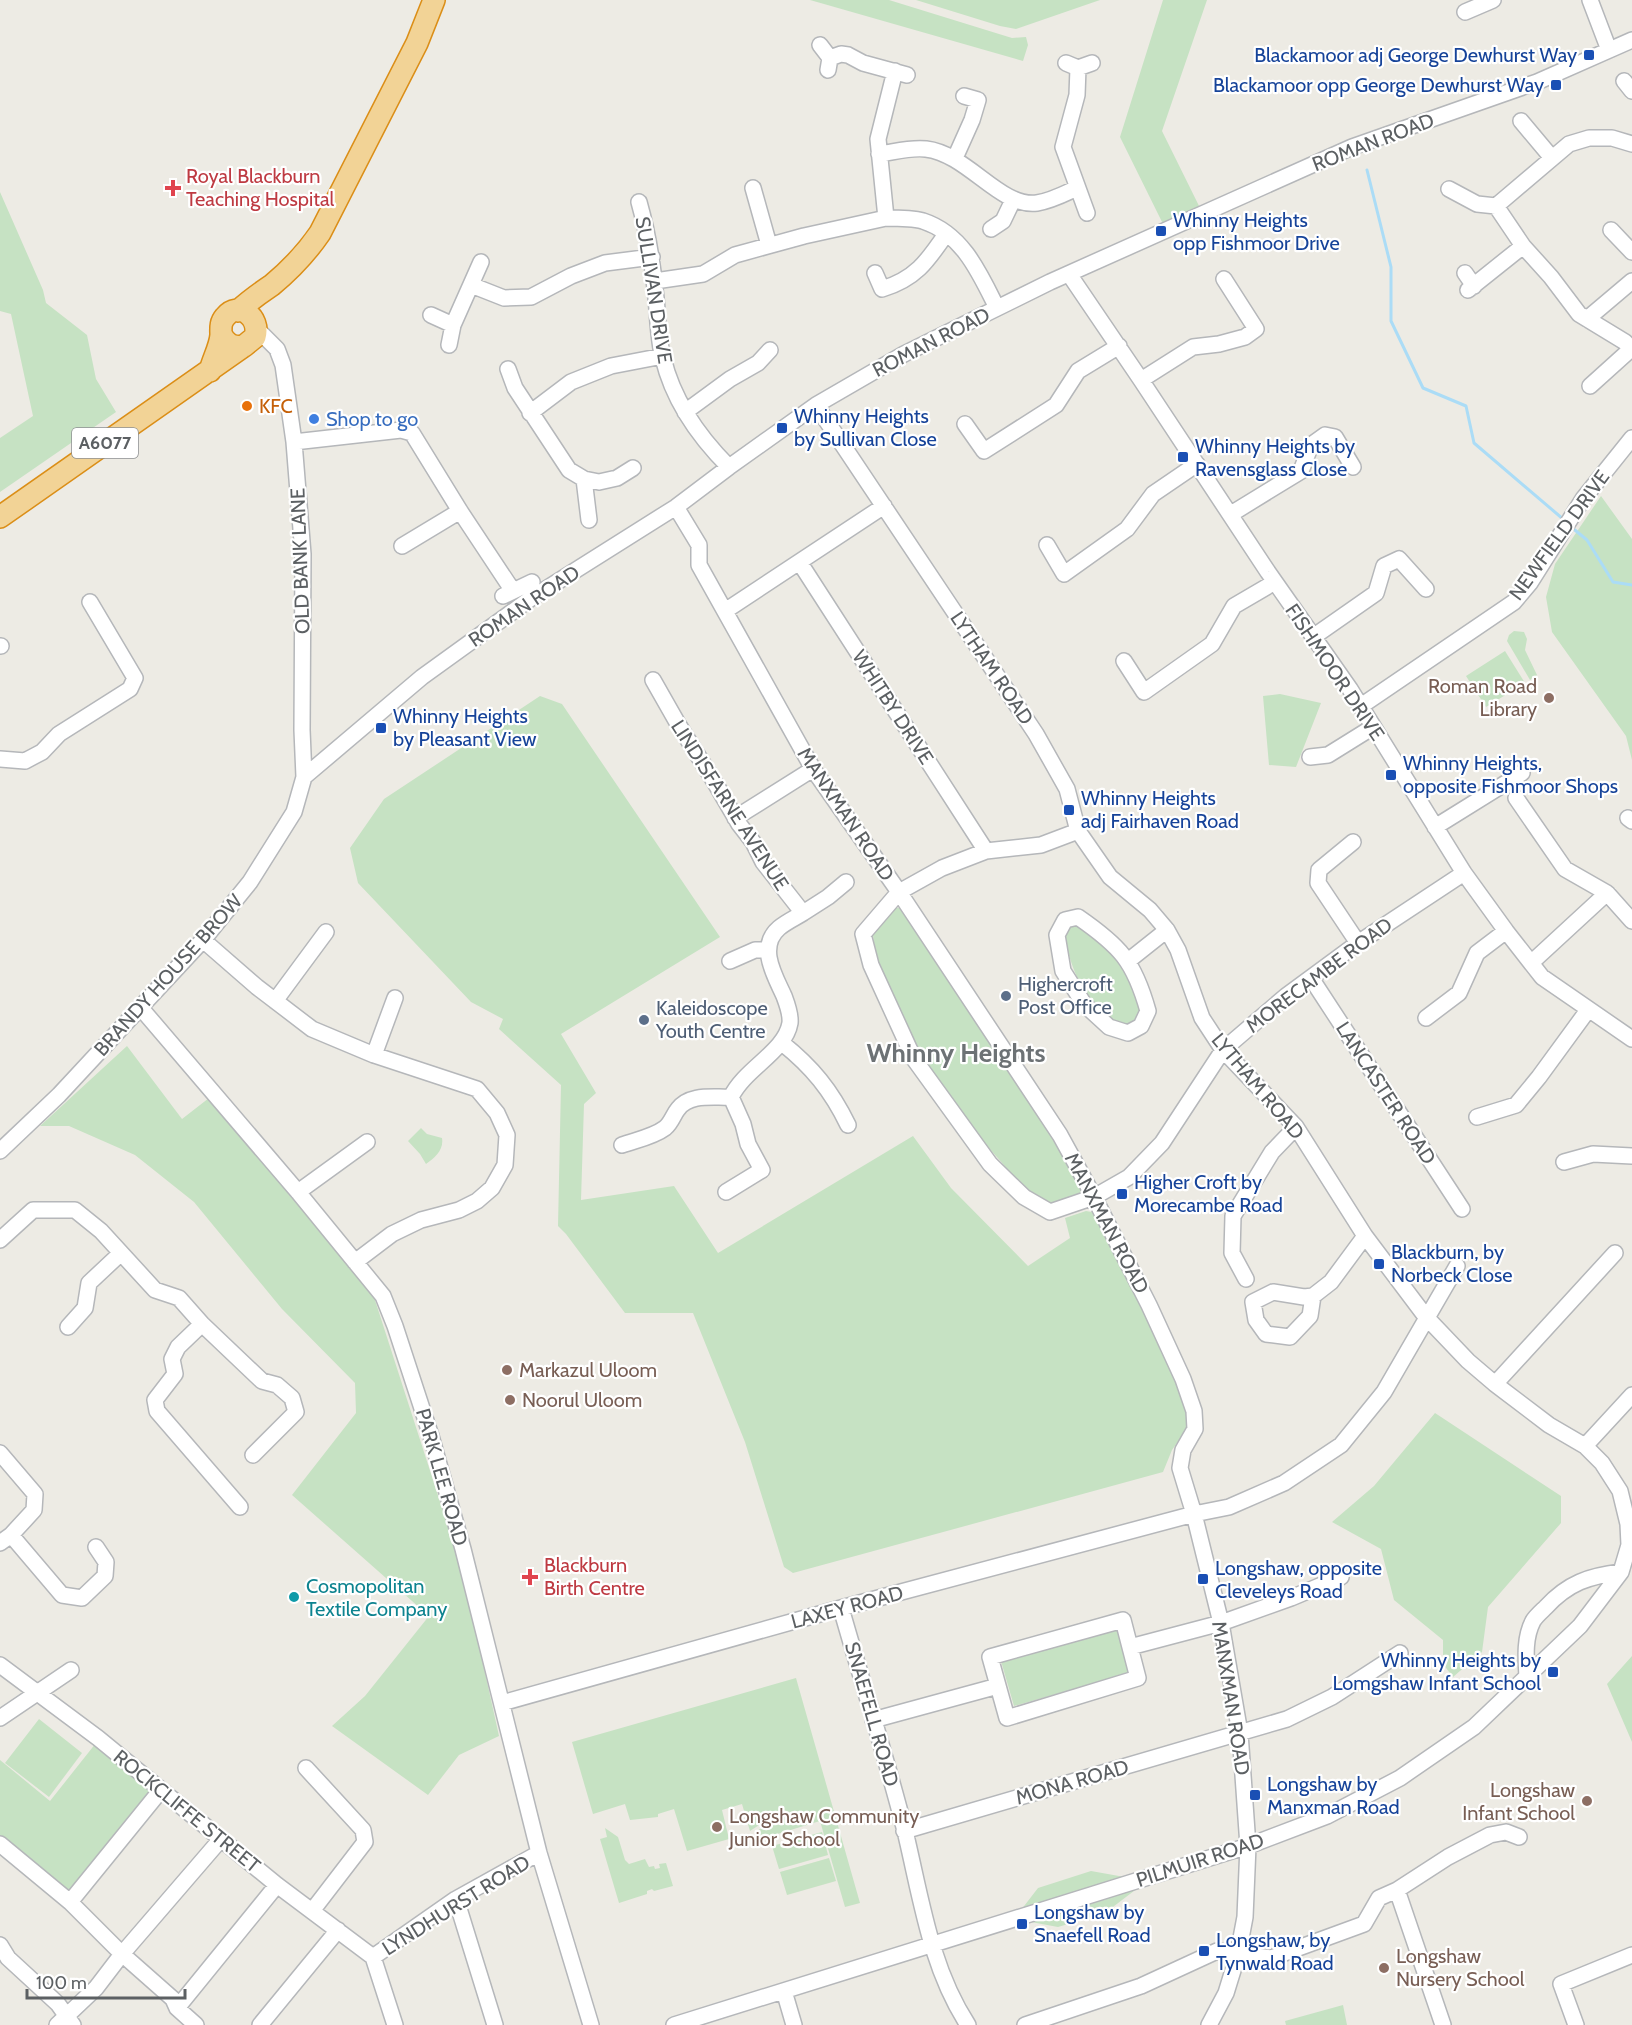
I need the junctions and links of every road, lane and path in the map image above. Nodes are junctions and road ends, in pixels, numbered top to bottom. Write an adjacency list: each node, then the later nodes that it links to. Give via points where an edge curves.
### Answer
1 (434, 0): 37 (highway, via 417,43 320,233)
2 (1493, 0): 4 (street)
3 (1590, 0): 7 (street)
4 (1466, 12)
5 (1632, 39): 7 (street, ROMAN ROAD)
6 (820, 45): 12 (street, via 829,64 841,54 901,73 879,128)
7 (1609, 50): 32 (street, ROMAN ROAD, via 1537,82 1352,147)
8 (1078, 65): 16 (street, via 1077,95 1063,147)
9 (964, 96): 14 (street, via 978,100)
10 (1521, 121): 13 (street)
11 (1630, 142): 13 (street, via 1589,138 1569,144)
12 (879, 154): 14 (street, via 927,149); 22 (street)
13 (1552, 158): 20 (street)
14 (955, 159): 18 (street)
15 (753, 188): 26 (street)
16 (1077, 188): 18 (street, via 1036,203); 21 (street)
17 (1449, 189): 20 (street, via 1477,204)
18 (1013, 200): 23 (street, via 1003,221)
19 (639, 202): 29 (street, SULLIVAN DRIVE)
20 (1496, 206): 27 (street)
21 (1087, 213)
22 (886, 218): 25 (street, via 924,221); 26 (street)
23 (991, 229)
24 (1612, 229): 28 (street)
25 (946, 234): 31 (street, via 921,268 896,285 882,289); 39 (street, via 974,263)
26 (769, 245): 34 (street, via 735,255 703,274)
27 (1523, 246): 36 (street); 42 (street)
28 (1632, 252)
29 (652, 257): 34 (street, SULLIVAN DRIVE); 38 (street, via 605,263 531,297 504,298)
30 (481, 262): 38 (street)
31 (875, 273)
32 (1069, 274): 39 (street, ROMAN ROAD); 47 (street, FISHMOOR DRIVE)
33 (1224, 279): 53 (street, via 1256,329 1245,338 1193,347)
34 (655, 280): 50 (street, SULLIVAN DRIVE)
35 (1632, 281): 42 (street)
36 (1469, 283)
37 (271, 285): 40 (highway); 45 (highway)
38 (471, 285): 43 (street)
39 (997, 308): 55 (street, ROMAN ROAD, via 904,354)
40 (238, 311): 44 (highway, via 224,318); 45 (highway, via 248,314)
41 (431, 315): 43 (street)
42 (1587, 319): 49 (street)
43 (453, 325): 46 (street)
44 (221, 334): 45 (highway, via 232,346); 52 (highway)
45 (251, 335): 52 (highway, A6077); 60 (street, OLD BANK LANE, via 275,347 283,365)
46 (450, 345)
47 (1119, 346): 53 (street, FISHMOOR DRIVE); 58 (street, via 1078,370 1056,405 984,451)
48 (770, 350): 56 (street, via 758,363)
49 (1631, 350): 54 (street)
50 (663, 356): 56 (street, SULLIVAN DRIVE); 57 (street, via 611,366 571,382)
51 (508, 369): 57 (street)
52 (210, 371): 70 (highway, A6077)
53 (1141, 380): 61 (street, FISHMOOR DRIVE)
54 (1590, 386)
55 (816, 405): 62 (street, ROMAN ROAD); 66 (street, LYTHAM ROAD)
56 (684, 412): 62 (street, SULLIVAN DRIVE)
57 (530, 413): 65 (street, via 569,470)
58 (965, 424)
59 (1632, 438): 83 (street, NEWFIELD DRIVE, via 1583,499 1514,602)
60 (294, 442): 68 (street, via 401,430 412,433); 89 (street, OLD BANK LANE, via 303,554)
61 (1197, 464): 69 (street, FISHMOOR DRIVE); 72 (street, via 1153,494 1127,529 1064,574)
62 (729, 467): 67 (street, ROMAN ROAD)
63 (1353, 467): 69 (street, via 1335,437 1325,435 1311,445 1301,471)
64 (633, 468): 65 (street, via 617,478 599,482)
65 (584, 479): 71 (street)
66 (884, 506): 74 (street); 93 (street, LYTHAM ROAD, via 1036,734 1067,789)
67 (676, 507): 79 (street, MANXMAN ROAD, via 699,545 699,565); 89 (street, ROMAN ROAD, via 530,599 422,677)
68 (460, 511): 73 (street); 75 (street, via 508,594)
69 (1231, 514): 76 (street, FISHMOOR DRIVE)
70 (0, 517)
71 (589, 520)
72 (1047, 545)
73 (402, 546)
74 (800, 563): 79 (street); 95 (street, WHITBY DRIVE)
75 (532, 582)
76 (1275, 582): 80 (street, FISHMOOR DRIVE); 81 (street, via 1234,606 1212,644 1144,692)
77 (1426, 589): 80 (street, via 1399,559 1384,566 1376,593)
78 (90, 603): 86 (street, via 135,678 130,689 59,734 42,752 25,761)
79 (725, 611): 87 (street, MANXMAN ROAD)
80 (1313, 637): 83 (street, FISHMOOR DRIVE)
81 (1124, 661)
82 (653, 680): 91 (street, LINDISFARNE AVENUE)
83 (1361, 706): 84 (street, FISHMOOR DRIVE)
84 (1373, 727): 85 (street, via 1328,755); 92 (street, FISHMOOR DRIVE)
85 (1310, 757)
86 (0, 759)
87 (813, 769): 91 (street); 98 (street, MANXMAN ROAD)
88 (1522, 773): 92 (street)
89 (304, 777): 105 (street, BRANDY HOUSE BROW, via 294,812 250,882)
90 (1516, 798): 99 (street, via 1565,869)
91 (735, 818): 100 (street, LINDISFARNE AVENUE)
92 (1435, 827): 96 (street, FISHMOOR DRIVE)
93 (1078, 831): 95 (street, via 1041,845); 102 (street, LYTHAM ROAD, via 1110,877 1150,910)
94 (1353, 842): 106 (street, via 1319,870 1318,883)
95 (986, 851): 98 (street, via 942,868)
96 (1464, 873): 103 (street, FISHMOOR DRIVE); 106 (street, MORECAMBE ROAD)
97 (846, 882): 100 (street)
98 (898, 892): 132 (street, MANXMAN ROAD, via 1060,1135); 132 (street, MORECAMBE ROAD, via 863,934 871,965 914,1059 990,1164 1024,1197 1050,1212)
99 (1607, 893): 101 (street); 110 (street)
100 (802, 913): 107 (street, via 778,929)
101 (1632, 921)
102 (1167, 930): 108 (street); 119 (street, LYTHAM ROAD, via 1202,1018)
103 (1506, 931): 110 (street, FISHMOOR DRIVE); 116 (street, via 1477,953 1459,993)
104 (326, 932): 113 (street)
105 (203, 940): 113 (street); 114 (street, BRANDY HOUSE BROW)
106 (1358, 943): 111 (street, MORECAMBE ROAD)
107 (768, 950): 109 (street, via 755,950); 118 (street, via 790,1016)
108 (1128, 960): 108 (street, via 1142,987 1148,1011 1141,1026 1128,1033 1108,1027 1084,1004 1063,970 1058,935 1065,921 1078,917 1106,936)
109 (730, 961)
110 (1531, 963): 115 (street, FISHMOOR DRIVE, via 1542,977)
111 (1311, 978): 119 (street, MORECAMBE ROAD); 133 (street, LANCASTER ROAD)
112 (395, 998): 120 (street)
113 (275, 1001): 120 (street, via 312,1029)
114 (140, 1007): 127 (street, BRANDY HOUSE BROW, via 59,1095); 130 (street, PARK LEE ROAD)
115 (1588, 1010): 117 (street, FISHMOOR DRIVE); 122 (street, via 1516,1105)
116 (1426, 1018)
117 (1632, 1039)
118 (782, 1043): 121 (street, via 743,1078); 123 (street, via 825,1083)
119 (1223, 1050): 124 (street, LYTHAM ROAD); 132 (street, MORECAMBE ROAD, via 1162,1143 1129,1177)
120 (374, 1055): 138 (street, via 477,1089 497,1113 507,1135 505,1165 492,1188 477,1201 421,1220 393,1234)
121 (731, 1097): 126 (street, via 694,1098 683,1103 664,1129); 131 (street, via 762,1170)
122 (1477, 1117)
123 (848, 1125)
124 (1296, 1127): 134 (street, LYTHAM ROAD); 140 (street, via 1272,1152 1233,1216 1232,1253)
125 (367, 1142): 130 (street)
126 (622, 1145)
127 (0, 1151)
128 (1632, 1156): 129 (street, via 1593,1154)
129 (1564, 1162)
130 (298, 1192): 138 (street, PARK LEE ROAD)
131 (726, 1192)
132 (1094, 1197): 151 (street, MANXMAN ROAD, via 1149,1305 1194,1411 1195,1429 1183,1450 1180,1468)
133 (1462, 1209)
134 (1365, 1236): 141 (street, via 1331,1282); 142 (street, LYTHAM ROAD)
135 (0, 1240): 136 (street, via 33,1210 75,1210 101,1230)
136 (121, 1253): 143 (street, via 155,1290 180,1298); 144 (street, via 89,1283 85,1308)
137 (1615, 1253): 145 (street)
138 (355, 1262): 166 (street, PARK LEE ROAD, via 383,1296 395,1326 431,1436)
139 (1457, 1266): 142 (street, LAXEY ROAD)
140 (1246, 1279)
141 (1313, 1296)
142 (1426, 1317): 145 (street, LYTHAM ROAD); 151 (street, LAXEY ROAD, via 1384,1392 1341,1445 1284,1483 1229,1507)
143 (202, 1324): 149 (street, via 262,1381 277,1385 292,1398 296,1412); 150 (street, via 178,1347 172,1359 176,1374 155,1400 158,1410)
144 (68, 1327)
145 (1495, 1384): 147 (street, LYTHAM ROAD, via 1548,1425)
146 (1632, 1395): 147 (street)
147 (1585, 1446): 153 (street, LYTHAM ROAD, via 1602,1462 1620,1491)
148 (0, 1453): 152 (street, via 35,1494 34,1510)
149 (253, 1455)
150 (240, 1507)
151 (1194, 1514): 157 (street, LAXEY ROAD); 158 (street, MANXMAN ROAD)
152 (6, 1539): 154 (street, via 62,1595 82,1598 105,1576 106,1562)
153 (1631, 1545): 155 (street, PILMUIR ROAD)
154 (96, 1547)
155 (1621, 1572): 163 (street, PILMUIR ROAD, via 1580,1626); 163 (street, via 1594,1575 1572,1584 1533,1621 1526,1649)
156 (1341, 1577): 158 (street)
157 (841, 1608): 166 (street, LAXEY ROAD); 168 (street, SNAEFELL ROAD)
158 (1221, 1623): 159 (street); 169 (street, MANXMAN ROAD)
159 (1130, 1647): 164 (street, via 1123,1620 990,1657); 164 (street, via 1138,1678 1007,1718)
160 (1400, 1653): 169 (street, MONA ROAD, via 1332,1697 1287,1719)
161 (0, 1665): 165 (street, ROCKCLIFFE STREET)
162 (71, 1670): 165 (street)
163 (1527, 1677): 176 (street, PILMUIR ROAD, via 1474,1727 1400,1779 1328,1816)
164 (998, 1686): 168 (street)
165 (35, 1693): 167 (street); 171 (street, ROCKCLIFFE STREET)
166 (502, 1703): 177 (street, PARK LEE ROAD)
167 (0, 1718)
168 (873, 1720): 172 (street, SNAEFELL ROAD)
169 (1240, 1733): 172 (street, MONA ROAD); 176 (street, MANXMAN ROAD)
170 (306, 1768): 182 (street, via 363,1830 365,1842)
171 (161, 1790): 174 (street, ROCKCLIFFE STREET); 181 (street)
172 (904, 1831): 184 (street, SNAEFELL ROAD)
173 (1519, 1837): 179 (street, via 1506,1832 1490,1835)
174 (221, 1839): 178 (street, ROCKCLIFFE STREET); 185 (street)
175 (0, 1844): 181 (street)
176 (1248, 1846): 184 (street, PILMUIR ROAD); 186 (street, MANXMAN ROAD, via 1245,1917)
177 (539, 1853): 180 (street, LYNDHURST ROAD); 197 (street, PARK LEE ROAD)
178 (277, 1885): 182 (street, ROCKCLIFFE STREET); 191 (street)
179 (1397, 1890): 186 (street, via 1378,1898 1364,1924 1271,1958); 203 (street)
180 (456, 1899): 188 (street, LYNDHURST ROAD); 196 (street)
181 (69, 1902): 185 (street)
182 (312, 1911): 183 (street, ROCKCLIFFE STREET)
183 (338, 1930): 188 (street, ROCKCLIFFE STREET); 194 (street)
184 (931, 1945): 190 (street, PILMUIR ROAD); 200 (street, SNAEFELL ROAD)
185 (122, 1954): 191 (street, via 173,1999); 192 (street)
186 (1238, 1954): 201 (street, via 1217,1951 1141,1986); 202 (street, MANXMAN ROAD, via 1226,1993)
187 (3, 1957): 192 (street, via 58,2004)
188 (373, 1957): 195 (street)
189 (1630, 1960): 204 (street, via 1561,1984)
190 (784, 1991): 198 (street, PILMUIR ROAD); 199 (street)
191 (177, 2008): 193 (street)
192 (65, 2022)
193 (196, 2025)
194 (260, 2025)
195 (395, 2025)
196 (495, 2025)
197 (591, 2025)
198 (674, 2025)
199 (794, 2025)
200 (968, 2025)
201 (1025, 2025)
202 (1209, 2025)
203 (1443, 2025)
204 (1576, 2025)

